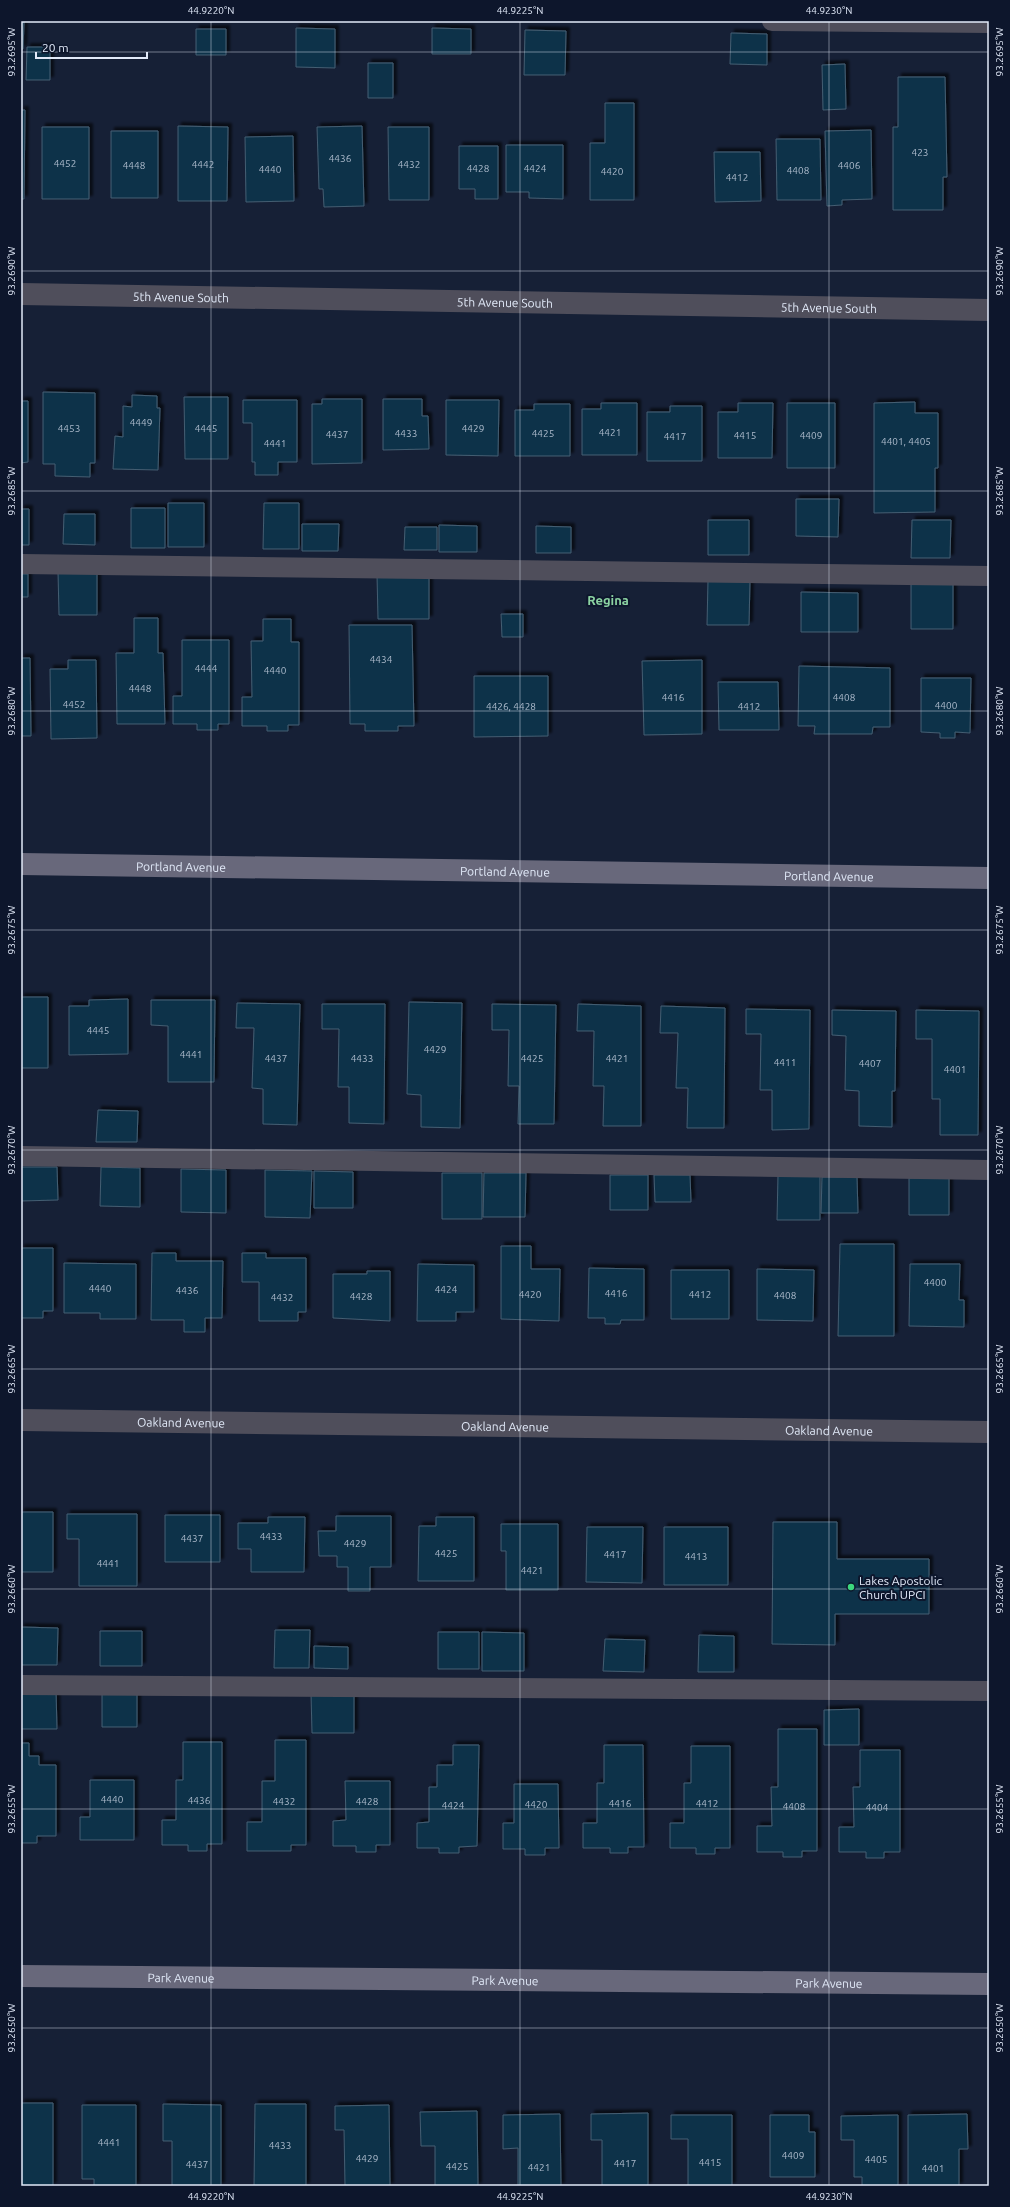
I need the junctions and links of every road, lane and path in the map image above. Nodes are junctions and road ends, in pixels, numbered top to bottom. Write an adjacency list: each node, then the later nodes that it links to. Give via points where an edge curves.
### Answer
1 (772, 21): 2 (lane)
2 (989, 24)
3 (21, 294): 4 (street, 5th Avenue South)
4 (989, 310)
5 (21, 564): 6 (lane)
6 (989, 576)
7 (21, 864): 8 (street, Portland Avenue)
8 (989, 878)
9 (21, 1156): 10 (lane)
10 (989, 1170)
11 (21, 1420): 12 (street, Oakland Avenue)
12 (989, 1432)
13 (21, 1685): 14 (lane)
14 (989, 1691)
15 (21, 1976): 16 (street, Park Avenue)
16 (989, 1984)

